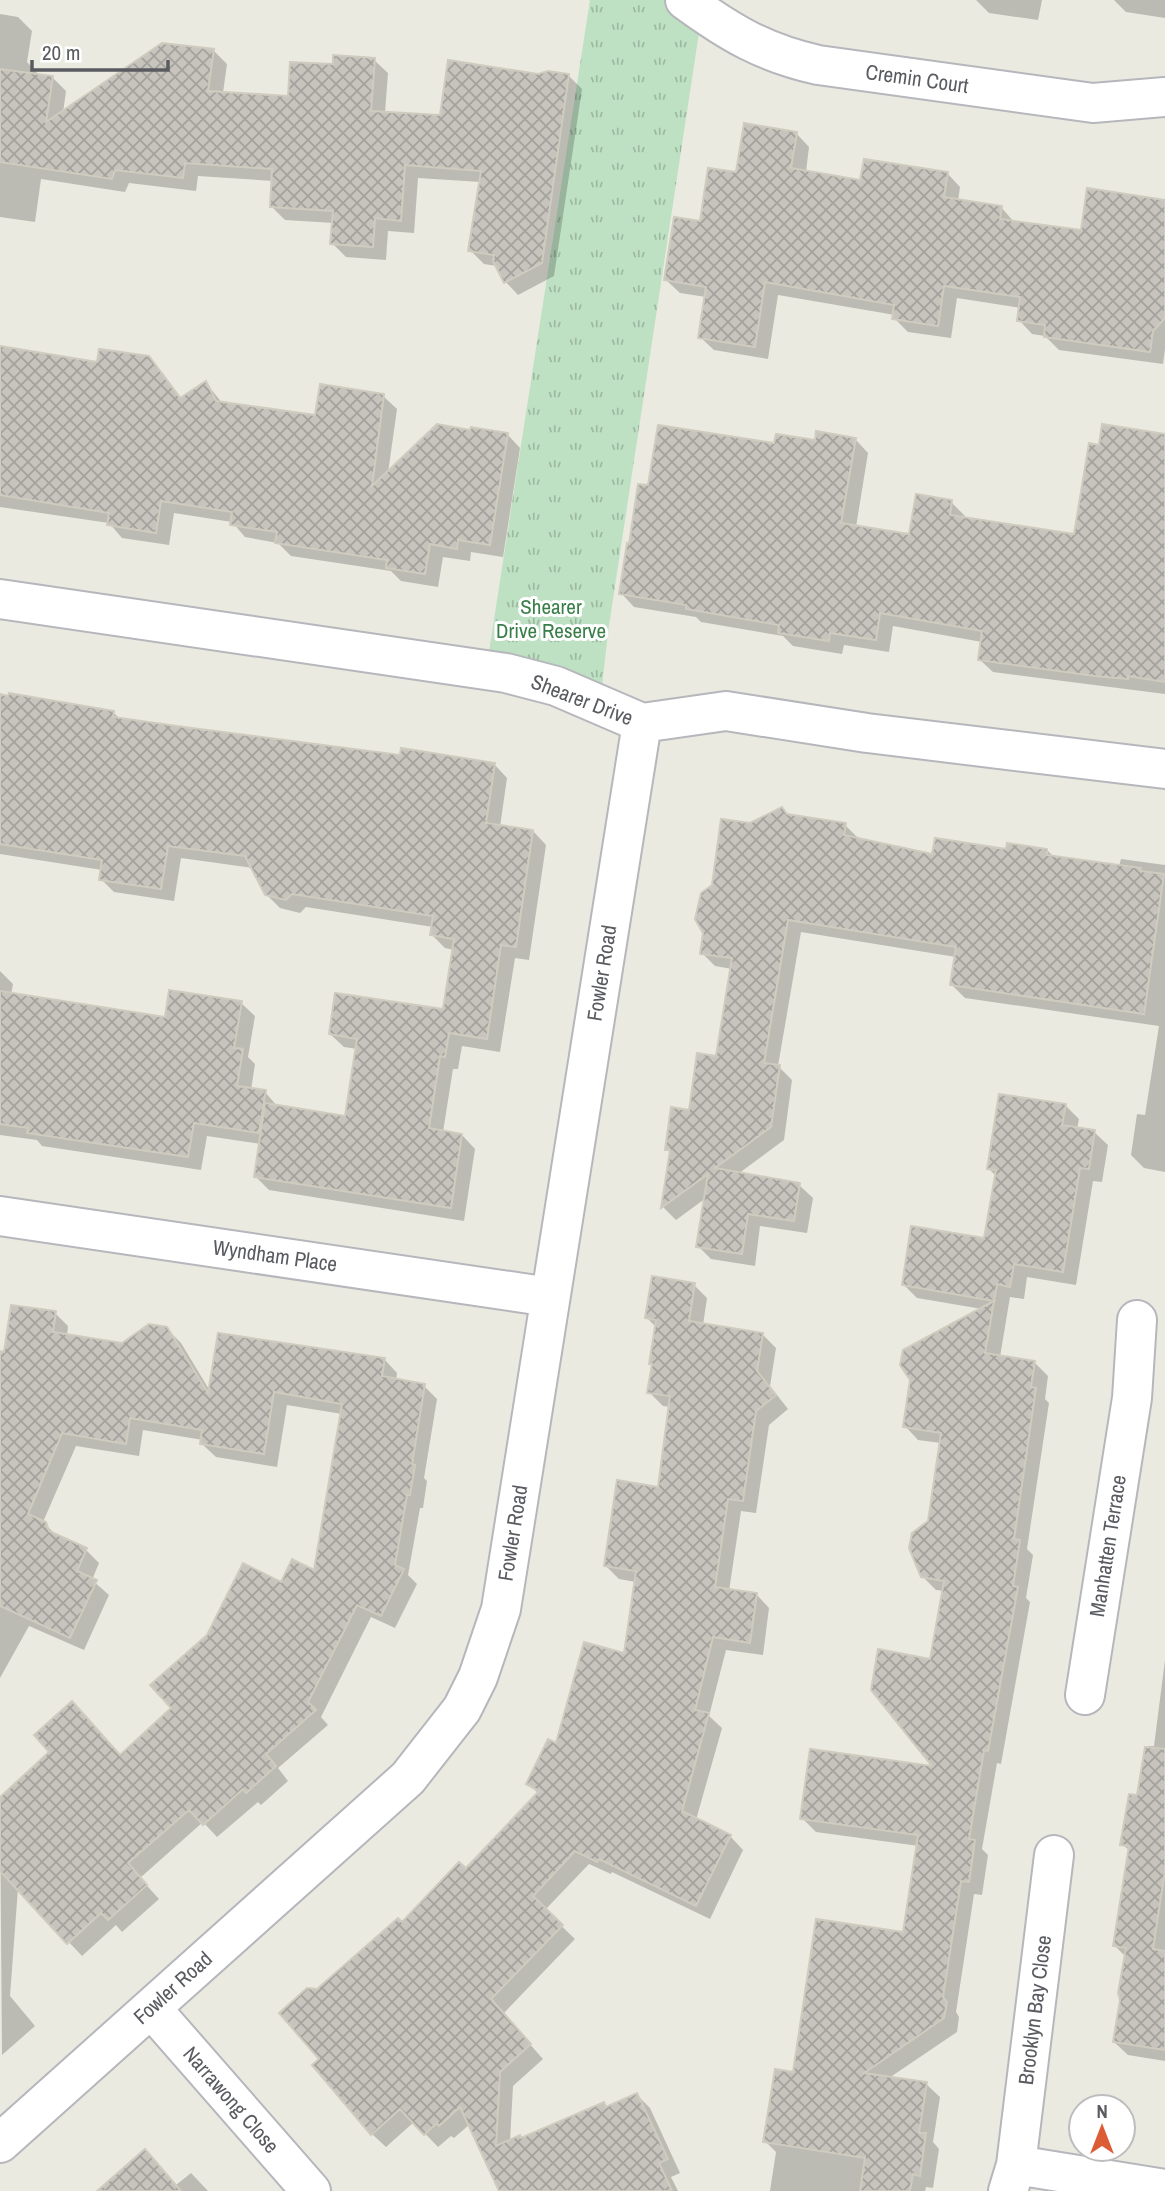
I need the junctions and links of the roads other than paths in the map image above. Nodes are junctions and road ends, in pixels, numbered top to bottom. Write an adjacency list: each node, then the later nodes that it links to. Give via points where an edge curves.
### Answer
1 (685, 0): 2 (street, Cremin Court, via 758,47 818,65 1093,103)
2 (1165, 97)
3 (0, 599): 4 (street, Shearer Drive, via 506,673 556,686)
4 (642, 723): 5 (street, Shearer Drive, via 726,712); 7 (street, Fowler Road)
5 (1165, 769)
6 (0, 1216): 7 (street, Wyndham Place)
7 (550, 1297): 12 (street, Fowler Road, via 501,1609 462,1709 408,1778)
8 (1137, 1320): 9 (street, Manhatten Terrace)
9 (1148, 1400): 10 (street, Manhatten Terrace)
10 (1084, 1695)
11 (1054, 1855): 14 (street, Brooklyn Bay Close)
12 (151, 2008): 13 (street, Fowler Road); 16 (street, Narrawong Close)
13 (0, 2143)
14 (1012, 2178): 15 (street, Brooklyn Bay Close)
15 (1165, 2189)
16 (311, 2191)

